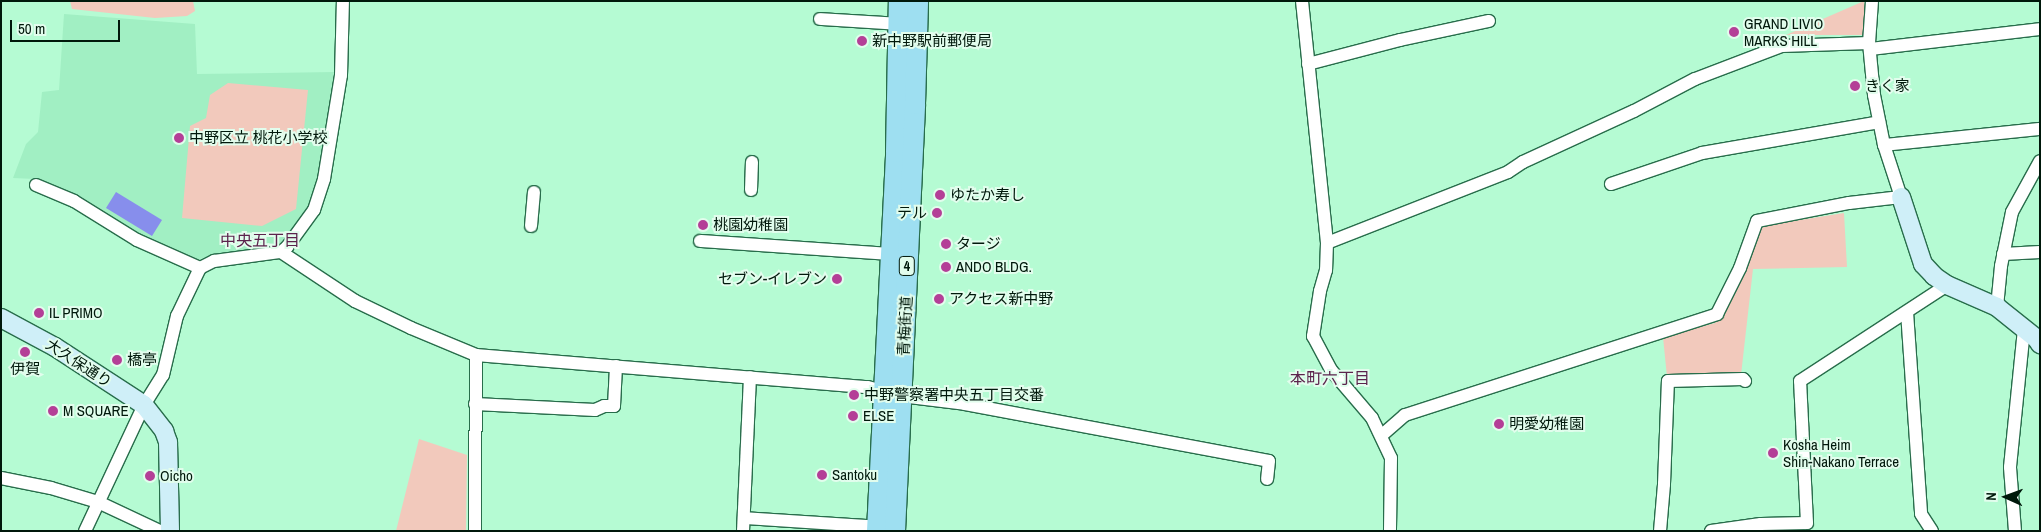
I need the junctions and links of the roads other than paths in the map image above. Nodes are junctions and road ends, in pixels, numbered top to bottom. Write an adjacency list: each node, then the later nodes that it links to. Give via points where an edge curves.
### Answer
1 (342, 1): 25 (street, via 341,75 324,179 314,210)
2 (899, 1): 8 (main road, 青梅街道 / 4)
3 (918, 1): 39 (main road, 青梅街道 / 4, via 915,104)
4 (1302, 1): 11 (street)
5 (1872, 1): 10 (street)
6 (820, 19): 8 (street)
7 (1489, 20): 11 (street)
8 (899, 24): 27 (main road, 青梅街道 / 4)
9 (2040, 29): 10 (street)
10 (1870, 46): 12 (street); 24 (street, via 1782,46 1695,79 1499,176)
11 (1308, 64): 24 (street)
12 (1879, 122): 14 (street); 17 (street, via 1702,153)
13 (2040, 129): 14 (street)
14 (1884, 145): 21 (street)
15 (2040, 161): 28 (street, via 2012,212)
16 (752, 162): 19 (street)
17 (1611, 184)
18 (36, 185): 29 (street, via 74,201 137,240)
19 (751, 190)
20 (534, 192): 22 (street)
21 (1901, 197): 30 (main road, via 1923,264); 42 (street, via 1849,203 1757,221 1740,268 1717,314 1405,415)
22 (531, 226)
23 (700, 241): 27 (street)
24 (1327, 243): 42 (street, via 1326,270 1312,336 1331,370 1372,418)
25 (281, 252): 29 (street, via 214,261); 35 (street, via 354,301)
26 (2040, 252): 28 (street)
27 (892, 254): 39 (main road, 青梅街道 / 4)
28 (2003, 254): 31 (street)
29 (200, 268): 41 (street, via 177,316 163,375)
30 (1947, 285): 31 (main road); 32 (street)
31 (1997, 306): 34 (main road)
32 (1907, 312): 55 (street, via 1800,381 1807,523 1761,524); 56 (street, via 1921,514)
33 (1, 318): 41 (main road, 大久保通り, via 55,347)
34 (2035, 337): 57 (street, via 2010,467)
35 (476, 355): 36 (street); 40 (street)
36 (616, 366): 37 (street); 40 (street, via 614,406 596,410)
37 (750, 378): 39 (street, via 868,387); 46 (street)
38 (1745, 381): 54 (street, via 1668,380)
39 (893, 393): 44 (street, via 1269,461); 47 (main road, 青梅街道 / 4)
40 (475, 404): 51 (street)
41 (144, 405): 45 (street); 50 (main road, 大久保通り, via 164,431 168,442)
42 (1382, 435): 53 (street, via 1391,458)
43 (1, 478): 45 (street)
44 (1267, 479)
45 (98, 502): 48 (street); 49 (street)
46 (744, 518): 47 (street); 52 (street)
47 (886, 529)
48 (86, 531)
49 (160, 531)
50 (170, 531)
51 (475, 531)
52 (743, 531)
53 (1390, 531)
54 (1660, 531)
55 (1711, 531)
56 (1932, 531)
57 (2015, 531)

